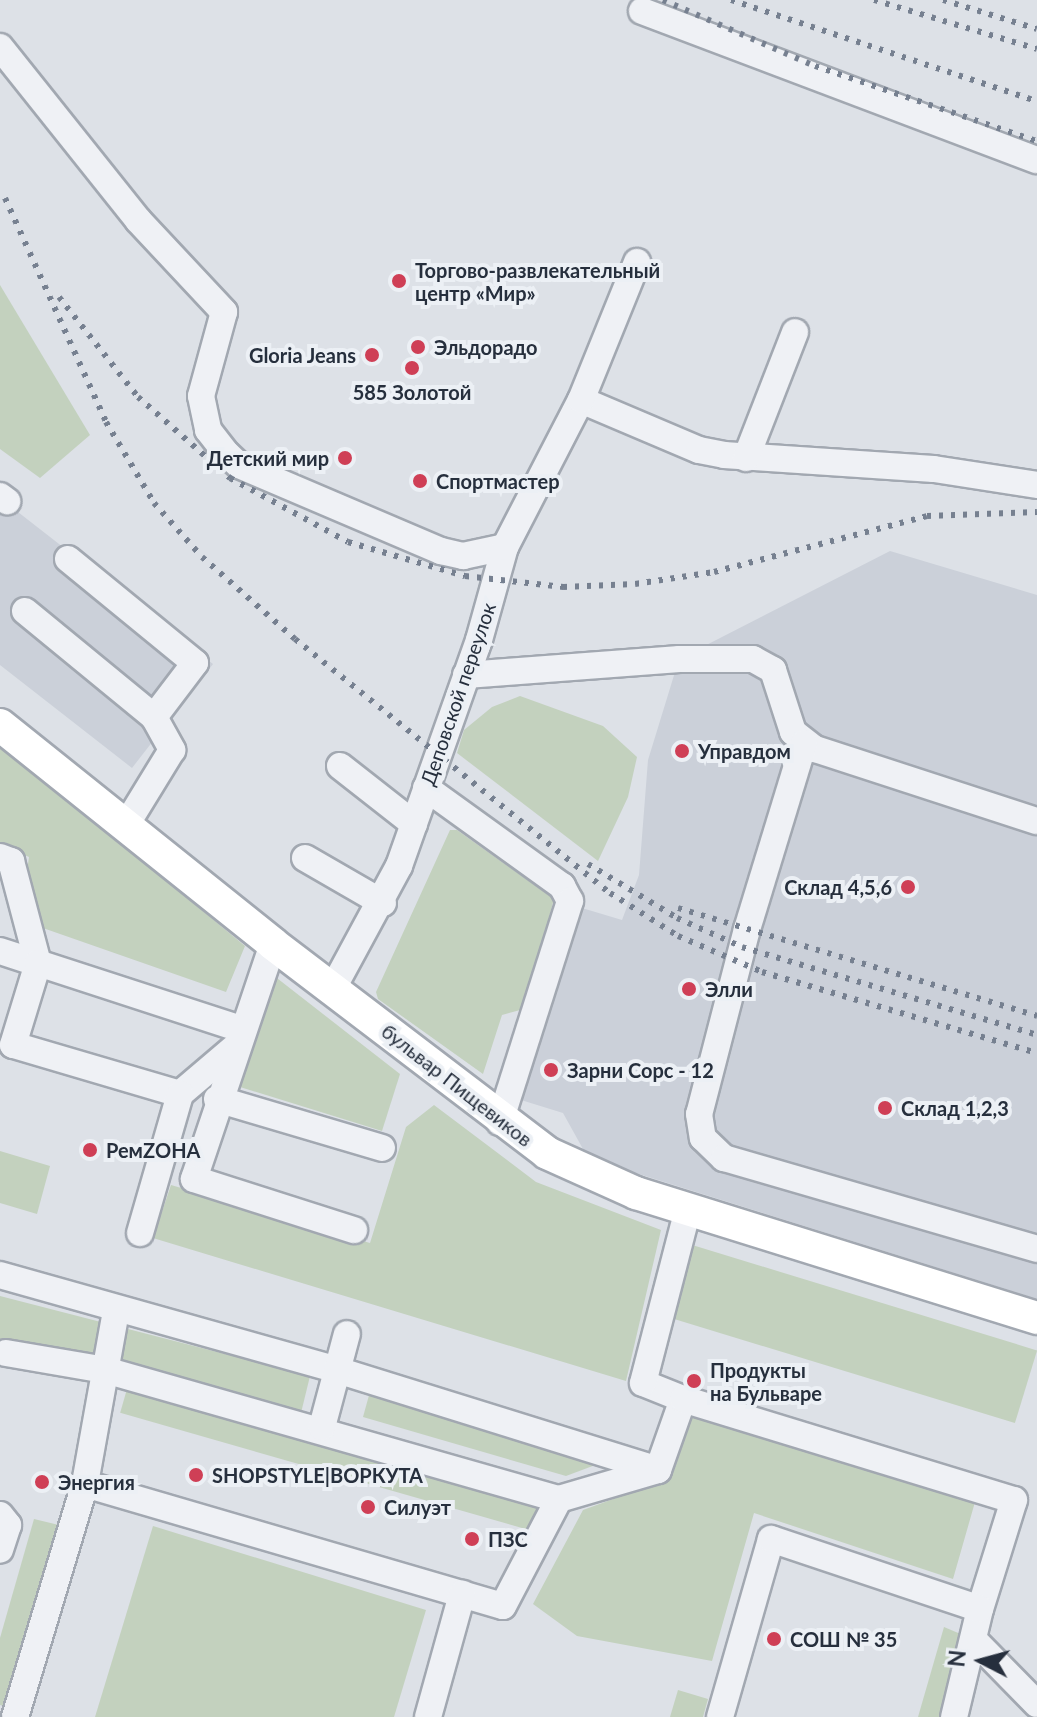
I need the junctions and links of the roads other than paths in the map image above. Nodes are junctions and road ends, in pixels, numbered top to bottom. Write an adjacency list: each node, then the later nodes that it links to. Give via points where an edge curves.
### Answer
1 (642, 11): 3 (lane)
2 (0, 47): 9 (lane, via 138,220 224,312 201,396 208,430 227,454 239,465 441,551 463,556)
3 (1037, 160)
4 (637, 262): 6 (lane, Деповской переулок)
5 (795, 332): 7 (lane)
6 (581, 400): 7 (lane, via 699,450); 9 (lane, Деповской переулок)
7 (746, 458): 8 (lane, via 934,469)
8 (1037, 485)
9 (505, 547): 12 (lane, Деповской переулок)
10 (68, 559): 13 (lane, via 195,663)
11 (25, 611): 13 (lane)
12 (466, 675): 15 (lane, via 679,659 753,659 764,662 779,679 787,718); 17 (lane, Деповской переулок)
13 (154, 717): 20 (lane, via 172,750)
14 (0, 725): 20 (main road, бульвар Пищевиков)
15 (804, 743): 18 (lane, via 848,763); 36 (lane, via 714,1054 699,1114 703,1138 724,1158)
16 (340, 766): 19 (lane)
17 (426, 788): 19 (lane, Деповской переулок); 31 (lane, via 568,893 568,910)
18 (1037, 821)
19 (414, 824): 23 (lane, Деповской переулок)
20 (126, 825): 24 (main road, бульвар Пищевиков)
21 (0, 857): 26 (lane, via 11,861)
22 (305, 858): 23 (lane)
23 (383, 903): 27 (lane, Деповской переулок)
24 (273, 944): 27 (main road, бульвар Пищевиков); 28 (lane)
25 (0, 951): 26 (lane)
26 (38, 963): 28 (lane); 29 (lane, via 13,1045)
27 (333, 988): 31 (main road, бульвар Пищевиков)
28 (238, 1038): 29 (lane); 30 (lane)
29 (180, 1094): 35 (lane)
30 (217, 1099): 32 (lane); 34 (lane, via 194,1179)
31 (500, 1122): 33 (main road, бульвар Пищевиков, via 590,1175)
32 (382, 1148)
33 (688, 1209): 39 (main road, бульвар Пищевиков); 44 (lane, via 643,1383)
34 (354, 1230)
35 (140, 1233)
36 (1037, 1249)
37 (0, 1275): 38 (lane)
38 (116, 1311): 42 (lane); 43 (lane)
39 (1037, 1318)
40 (347, 1334): 43 (lane)
41 (2, 1359): 42 (lane)
42 (105, 1370): 45 (lane); 47 (lane)
43 (337, 1370): 45 (lane); 46 (lane)
44 (683, 1399): 46 (lane); 52 (lane, via 1014,1500)
45 (322, 1427): 48 (lane)
46 (658, 1470): 48 (lane)
47 (85, 1484): 51 (lane); 55 (lane)
48 (559, 1499): 51 (lane, via 503,1606)
49 (0, 1515): 50 (lane, via 8,1525)
50 (0, 1550)
51 (462, 1594): 56 (lane)
52 (980, 1609): 53 (lane); 57 (lane, via 771,1539)
53 (975, 1641): 54 (lane); 58 (lane)
54 (1037, 1704)
55 (15, 1717)
56 (428, 1717)
57 (720, 1717)
58 (954, 1717)

